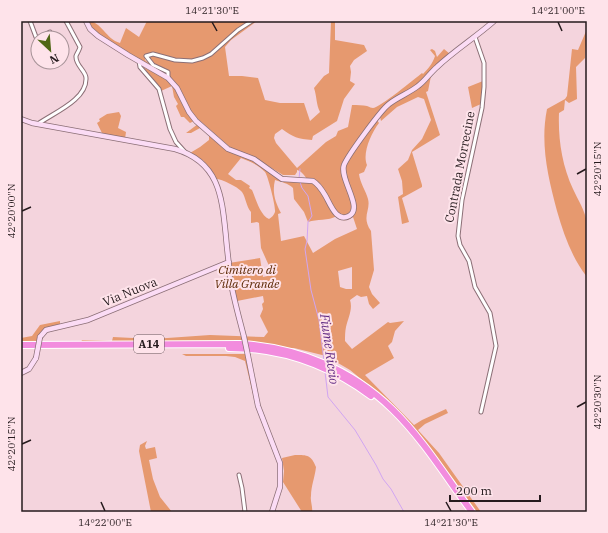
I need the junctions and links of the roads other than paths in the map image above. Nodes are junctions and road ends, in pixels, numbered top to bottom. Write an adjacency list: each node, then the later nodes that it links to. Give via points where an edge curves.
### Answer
1 (66, 21): 9 (street, via 80,47 76,58 86,75 86,80 78,97)
2 (86, 21): 6 (street, via 98,36)
3 (252, 21): 7 (street, via 203,58 192,61 175,60 153,54 146,56 153,65 168,72)
4 (494, 21): 5 (street)
5 (475, 37): 7 (street, via 437,67 418,86 387,105 353,150 343,169 354,209 350,216 345,218 335,213 313,181 286,180 254,159 228,149 196,121 177,88); 16 (street, Contrada Morrecine, via 484,63 484,87 482,108 462,200 458,236 469,261 475,287 490,313 496,346)
6 (139, 61): 7 (street); 10 (street, via 140,67 159,89 170,129 176,142)
7 (168, 78)
8 (21, 119): 9 (street)
9 (38, 124): 10 (street)
10 (187, 153): 11 (street, via 202,164 218,187 224,212)
11 (228, 262): 15 (street, Via Nuova, bridge, via 88,320 46,330 40,337 36,358 29,369); 20 (street, bridge, via 258,406 280,463 280,487)
12 (21, 345): 14 (highway, A14, via 230,344 257,345)
13 (21, 349): 14 (highway, A14)
14 (275, 350): 17 (highway, A14, via 341,376 367,391)
15 (21, 373)
16 (480, 412)
17 (413, 435): 21 (highway, A14); 22 (highway, A14)
18 (239, 475): 19 (street)
19 (245, 512)
20 (272, 512)
21 (466, 512)
22 (472, 512)

